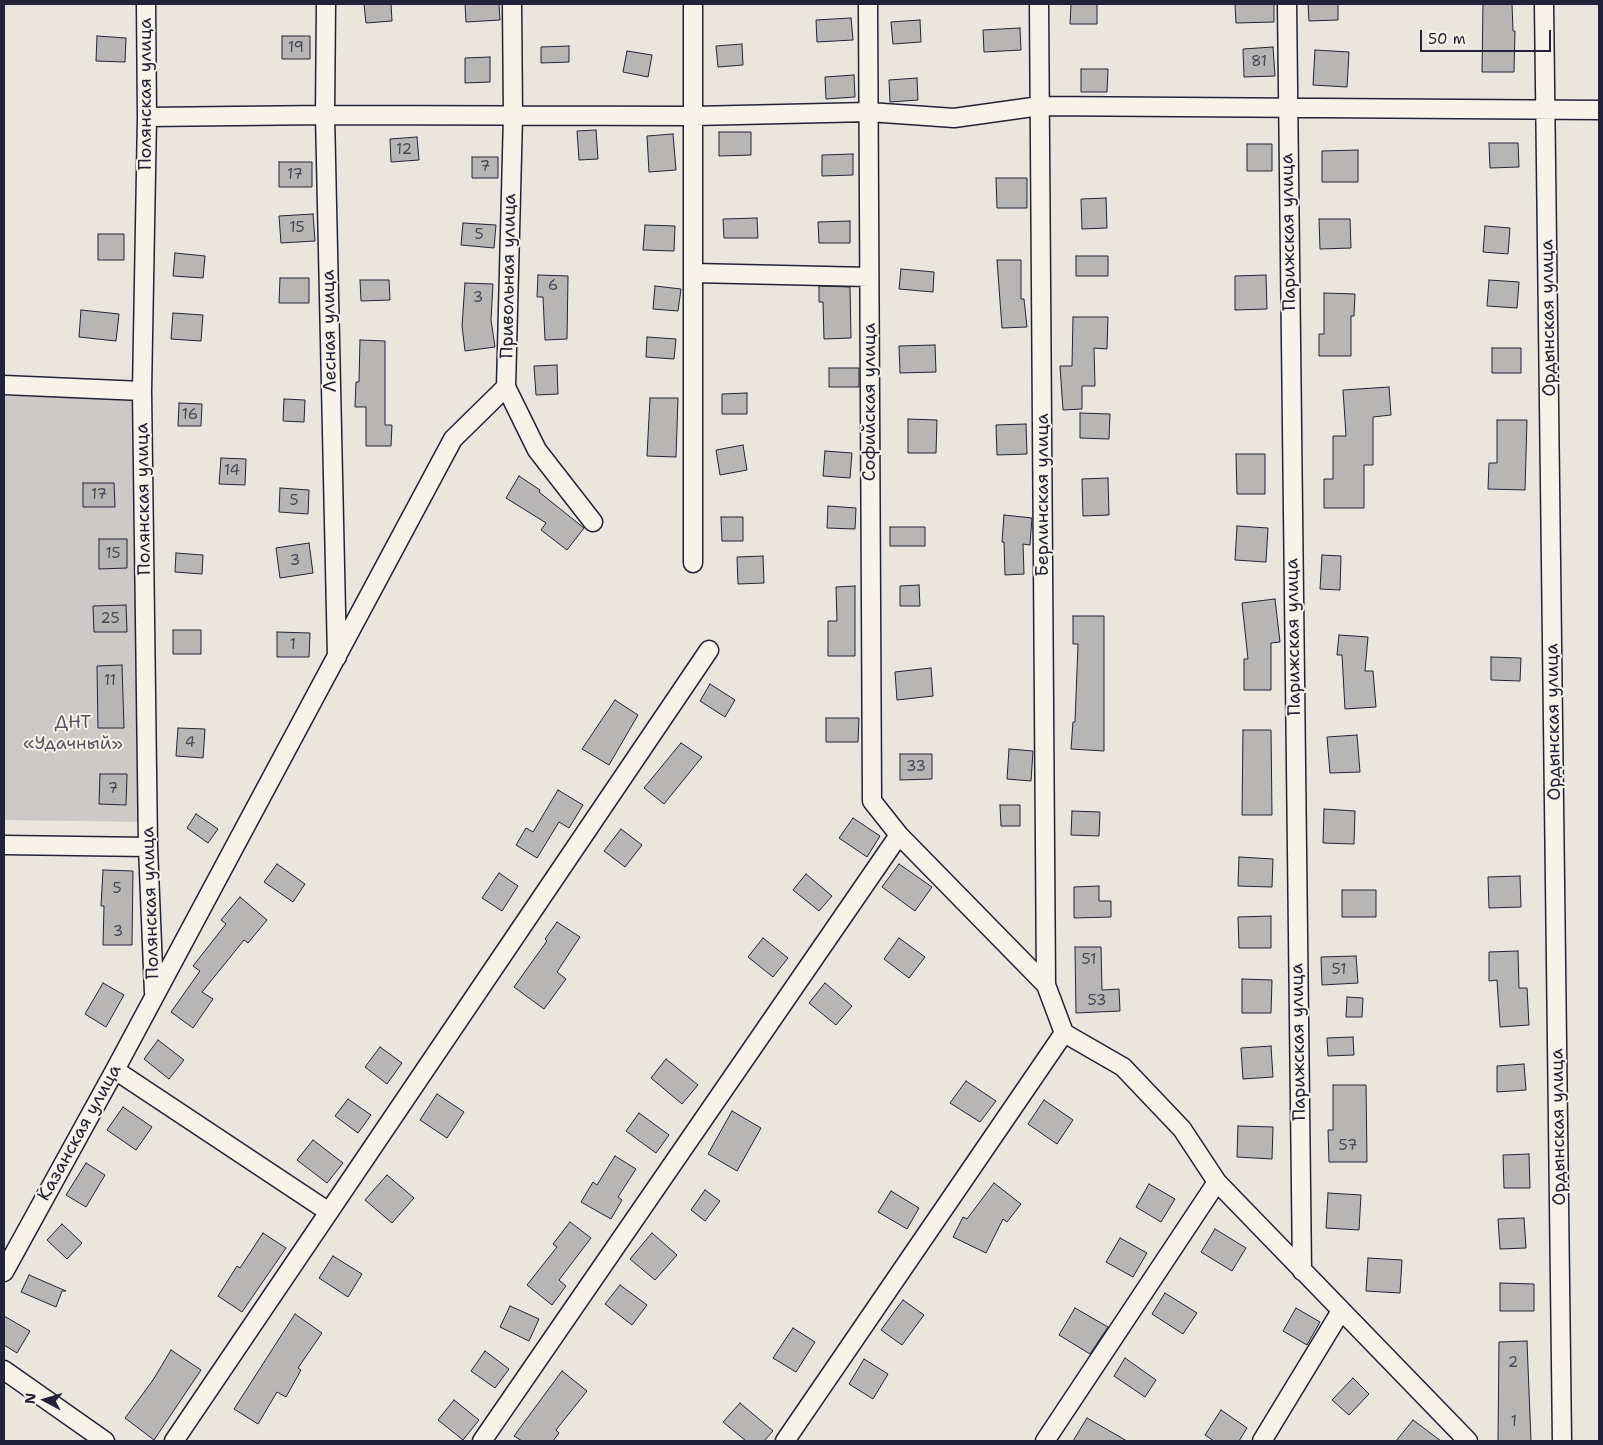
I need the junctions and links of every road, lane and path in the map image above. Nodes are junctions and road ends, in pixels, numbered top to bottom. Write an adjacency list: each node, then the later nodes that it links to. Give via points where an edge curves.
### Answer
1 (146, 4): 17 (street, Полянская улица)
2 (326, 4): 14 (street, Лесная улица)
3 (512, 4): 15 (street, Привольная улица)
4 (693, 4): 16 (street)
5 (868, 4): 13 (street, Софийская улица)
6 (1039, 4): 9 (street, Берлинская улица)
7 (1287, 4): 10 (street, Парижская улица)
8 (1544, 4): 11 (street, Ордынская улица)
9 (1040, 106): 10 (street); 13 (street, via 954,118); 30 (street, Берлинская улица)
10 (1288, 108): 11 (street); 36 (street, Парижская улица)
11 (1546, 109): 12 (street); 47 (street, Ордынская улица)
12 (1599, 110)
13 (869, 112): 16 (street); 19 (street, Софийская улица)
14 (325, 115): 15 (street); 17 (street); 26 (street, Лесная улица)
15 (513, 116): 16 (street); 21 (street, Привольная улица)
16 (694, 116): 18 (street)
17 (147, 117): 22 (street, Полянская улица)
18 (694, 273): 19 (street); 24 (street)
19 (869, 276): 27 (street, Софийская улица, via 872,801)
20 (4, 385): 22 (street)
21 (506, 387): 23 (street, Привольная улица, via 537,450); 26 (street, Казанская улица, via 453,439)
22 (142, 391): 29 (street, Полянская улица)
23 (593, 522)
24 (693, 563)
25 (709, 650): 35 (street)
26 (337, 657): 31 (street, Казанская улица)
27 (899, 836): 30 (street); 42 (street)
28 (4, 845): 29 (street)
29 (148, 847): 31 (street, Полянская улица)
30 (1046, 985): 32 (street)
31 (154, 993): 33 (street, Казанская улица)
32 (1064, 1033): 34 (street, via 1123,1067 1182,1129); 43 (street)
33 (115, 1070): 35 (street); 37 (street, Казанская улица)
34 (1217, 1182): 36 (street); 44 (street)
35 (329, 1212): 41 (street)
36 (1302, 1271): 38 (street)
37 (4, 1272)
38 (1342, 1311): 45 (street); 46 (street)
39 (4, 1370): 40 (street)
40 (105, 1441)
41 (174, 1441)
42 (482, 1441)
43 (785, 1441)
44 (1045, 1441)
45 (1262, 1441)
46 (1468, 1441)
47 (1562, 1441)

